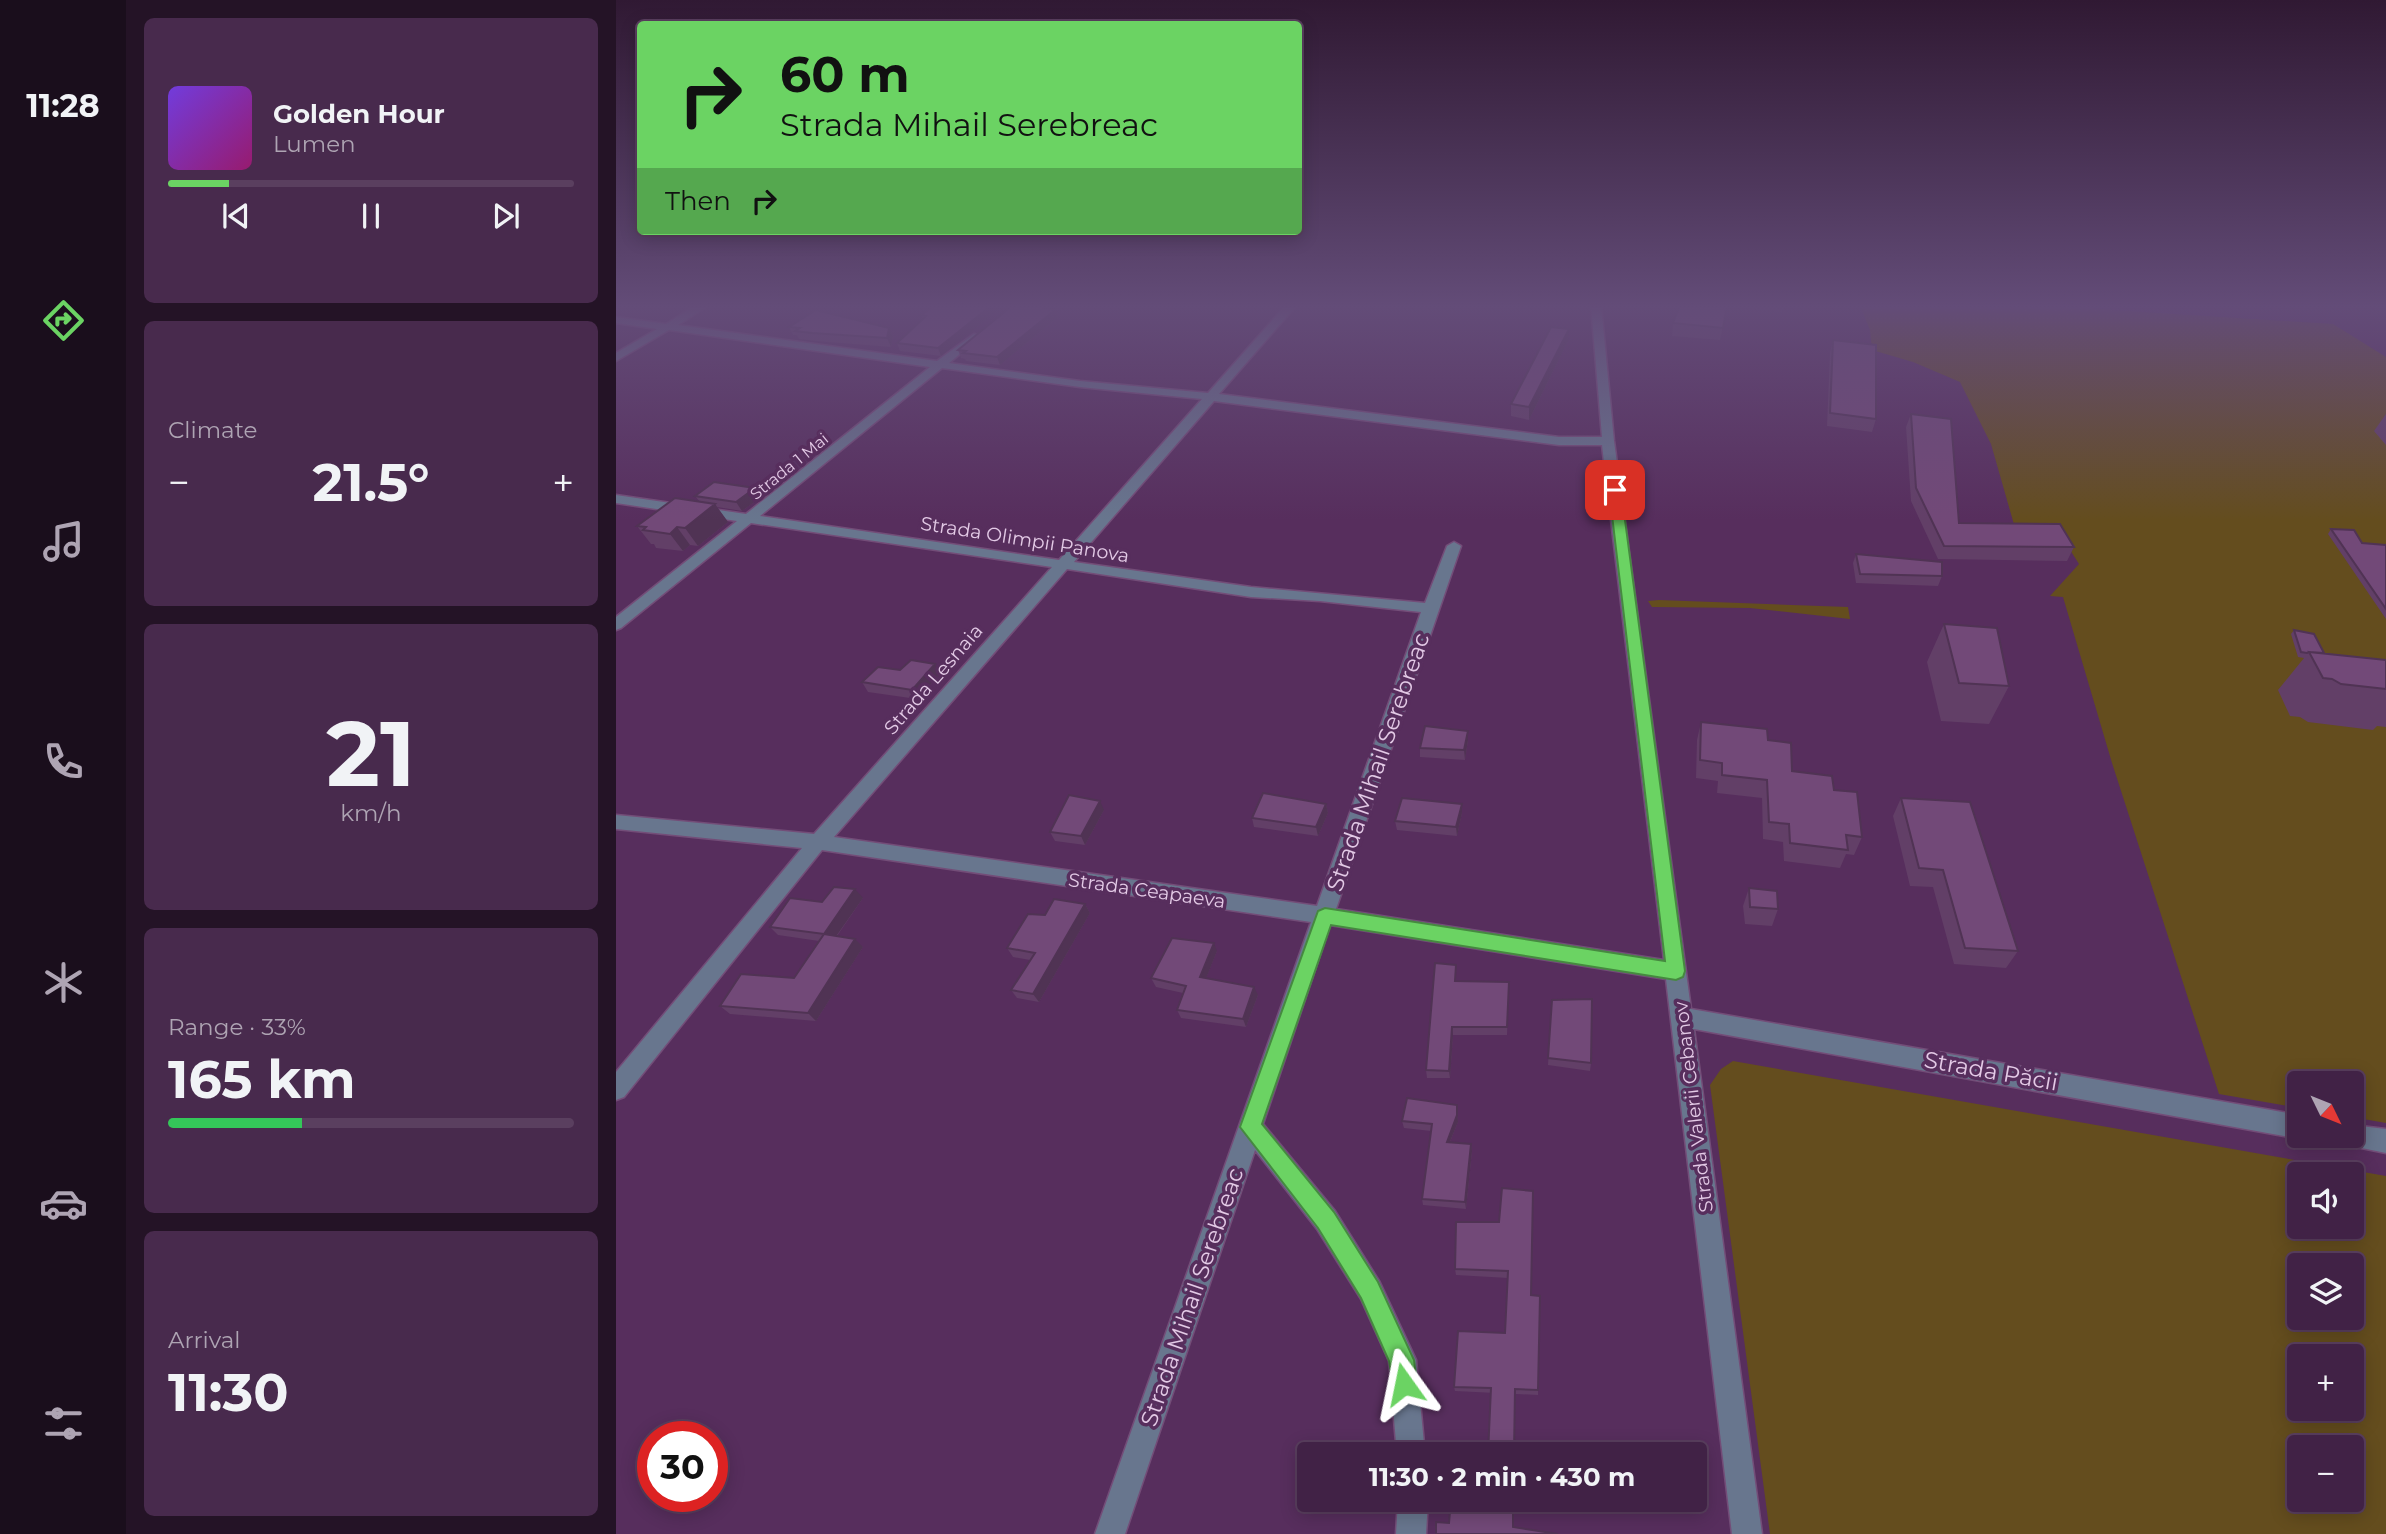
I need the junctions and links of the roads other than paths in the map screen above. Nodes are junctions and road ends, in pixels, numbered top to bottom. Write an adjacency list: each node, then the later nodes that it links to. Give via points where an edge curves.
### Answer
1 (925, 377): 8 (street, Strada 1 Mai)
2 (1025, 377): 5 (street)
3 (1230, 377): 5 (street, Strada Lesnaia)
4 (1602, 377): 6 (street, Strada Valerii Cebanov)
5 (1212, 397): 6 (street, via 1559,442); 10 (street, Strada Lesnaia)
6 (1608, 441): 16 (street, Strada Valerii Cebanov)
7 (616, 499): 8 (street, Strada Olimpii Panova)
8 (753, 518): 10 (street, Strada Olimpii Panova); 12 (street, Strada 1 Mai)
9 (1454, 546): 11 (street, Strada Mihail Serebreac)
10 (1062, 563): 11 (street, Strada Olimpii Panova, via 1251,592); 14 (street, Strada Lesnaia)
11 (1430, 608): 15 (street, Strada Mihail Serebreac)
12 (616, 625)
13 (616, 822): 14 (street, Strada Ceapaeva)
14 (818, 842): 15 (street, Strada Ceapaeva); 18 (street, Strada Lesnaia)
15 (1325, 916): 16 (street, Strada Ceapaeva); 20 (street, Strada Mihail Serebreac)
16 (1676, 971): 17 (street, Strada Valerii Cebanov)
17 (1682, 1017): 19 (street, Strada Păcii); 27 (street, Strada Valerii Cebanov)
18 (616, 1089)
19 (2287, 1125)
20 (1251, 1127): 23 (street, via 1326,1220 1370,1290 1402,1360); 25 (street, Strada Mihail Serebreac)
21 (2364, 1138): 22 (street)
22 (2386, 1141)
23 (1410, 1442)
24 (1412, 1512): 26 (street)
25 (1110, 1534)
26 (1411, 1534)
27 (1747, 1534)

